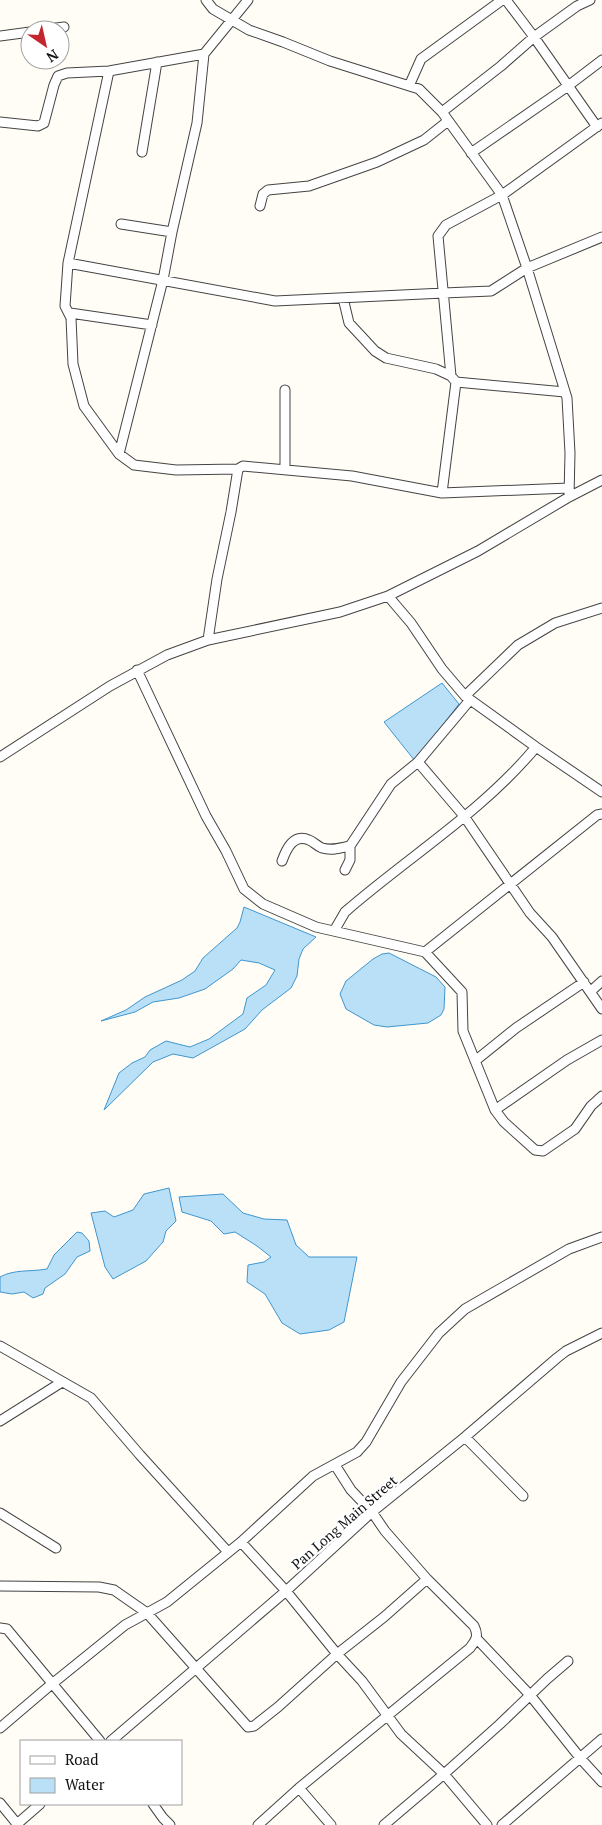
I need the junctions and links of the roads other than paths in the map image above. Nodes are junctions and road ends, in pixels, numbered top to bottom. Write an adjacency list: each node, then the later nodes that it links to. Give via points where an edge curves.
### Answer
1 (206, 0): 6 (street, via 213,9)
2 (248, 0): 6 (street)
3 (502, 0): 14 (street, via 421,59)
4 (506, 0): 9 (street)
5 (590, 0): 9 (street)
6 (232, 21): 10 (street); 14 (street, via 330,61)
7 (20, 33): 8 (street)
8 (0, 36)
9 (534, 37): 15 (street); 16 (street)
10 (204, 54): 12 (street); 25 (street, via 197,123)
11 (602, 60): 15 (street)
12 (157, 62): 13 (street); 20 (street)
13 (109, 71): 18 (street, via 58,76 44,123 38,126); 27 (street)
14 (409, 86): 16 (street, via 419,89)
15 (568, 86): 19 (street); 21 (street)
16 (442, 112): 17 (street)
17 (448, 121): 21 (street); 23 (street, via 424,140 377,162 309,186 268,190 263,194)
18 (0, 122)
19 (599, 125): 22 (street)
20 (142, 152)
21 (471, 153): 22 (street)
22 (502, 195): 28 (street); 30 (street, via 446,225 438,236)
23 (260, 206)
24 (121, 224): 25 (street)
25 (172, 232): 29 (street)
26 (602, 237): 28 (street)
27 (68, 263): 29 (street); 32 (street, via 65,306)
28 (526, 268): 30 (street, via 491,290); 36 (street)
29 (163, 280): 31 (street, via 274,301); 33 (street)
30 (444, 293): 31 (street); 34 (street)
31 (343, 298): 34 (street, via 349,323 375,351 386,358 436,369)
32 (70, 313): 33 (street); 37 (street, via 73,364 84,406)
33 (152, 325): 37 (street)
34 (454, 379): 36 (street); 41 (street)
35 (285, 390): 39 (street)
36 (565, 392): 42 (street, via 569,421)
37 (120, 454): 38 (street, via 134,464 176,470)
38 (238, 469): 39 (street, via 243,466); 45 (street)
39 (285, 469): 41 (street, via 352,476)
40 (602, 480): 42 (street)
41 (442, 493): 42 (street)
42 (569, 493): 43 (street, via 478,551)
43 (388, 596): 45 (street, via 340,612); 47 (street, via 412,623 442,669)
44 (602, 608): 47 (street, via 555,623 518,645)
45 (208, 640): 46 (street)
46 (137, 670): 49 (street); 58 (street, via 244,889 263,904 316,927)
47 (468, 698): 48 (street); 50 (street)
48 (536, 747): 51 (street); 53 (street, via 522,764)
49 (0, 756)
50 (418, 762): 53 (street); 54 (street, via 391,784)
51 (602, 792)
52 (602, 814): 57 (street)
53 (464, 816): 57 (street); 58 (street, via 357,901 345,912)
54 (350, 846): 55 (street, via 332,850 308,840 297,840 288,846); 56 (street, via 350,860)
55 (282, 861)
56 (345, 870)
57 (510, 884): 59 (street); 61 (street)
58 (334, 931): 59 (street)
59 (424, 952): 65 (street, via 462,992 463,1031)
60 (602, 981): 62 (street)
61 (584, 982): 62 (street); 65 (street, via 516,1028)
62 (591, 991): 63 (street)
63 (602, 1009)
64 (602, 1040): 67 (street)
65 (475, 1061): 67 (street)
66 (602, 1096): 67 (street, via 575,1129 543,1151 535,1150)
67 (495, 1110)
68 (602, 1237): 74 (street, via 570,1249 465,1308 439,1333 401,1382 366,1442 357,1452)
69 (602, 1334): 73 (street, Pan Long Main Street, via 566,1351)
70 (0, 1346): 71 (street)
71 (62, 1382): 72 (street); 80 (street, via 91,1398)
72 (0, 1421)
73 (465, 1437): 75 (street); 76 (street, Pan Long Main Street)
74 (335, 1465): 76 (street, via 350,1490); 78 (street, via 313,1476)
75 (523, 1496)
76 (372, 1512): 81 (street); 83 (street, Pan Long Main Street)
77 (0, 1513): 79 (street)
78 (241, 1542): 80 (street); 83 (street)
79 (56, 1548)
80 (228, 1552): 84 (street, via 168,1602)
81 (427, 1579): 86 (street, via 474,1626); 87 (street)
82 (0, 1586): 84 (street, via 99,1587 114,1590)
83 (286, 1591): 87 (street); 89 (street, Pan Long Main Street)
84 (147, 1613): 89 (street); 90 (street, via 125,1625)
85 (0, 1628): 90 (street, via 7,1629)
86 (477, 1639): 91 (street); 92 (street)
87 (337, 1654): 89 (street, via 254,1726 248,1727); 92 (street)
88 (568, 1661): 91 (street)
89 (196, 1668): 95 (street, Pan Long Main Street)
90 (52, 1684): 93 (street); 94 (street)
91 (530, 1695): 97 (street); 98 (street)
92 (387, 1715): 98 (street, via 401,1734); 100 (street)
93 (0, 1728)
94 (99, 1740)
95 (112, 1740)
96 (602, 1740): 97 (street)
97 (581, 1759): 99 (street); 110 (street)
98 (444, 1774): 108 (street); 109 (street)
99 (602, 1782)
100 (299, 1788): 106 (street); 107 (street)
101 (0, 1803): 104 (street)
102 (39, 1805): 104 (street)
103 (154, 1805): 105 (street)
104 (17, 1825)
105 (170, 1825)
106 (258, 1825)
107 (331, 1825)
108 (384, 1825)
109 (487, 1825)
110 (502, 1825)

